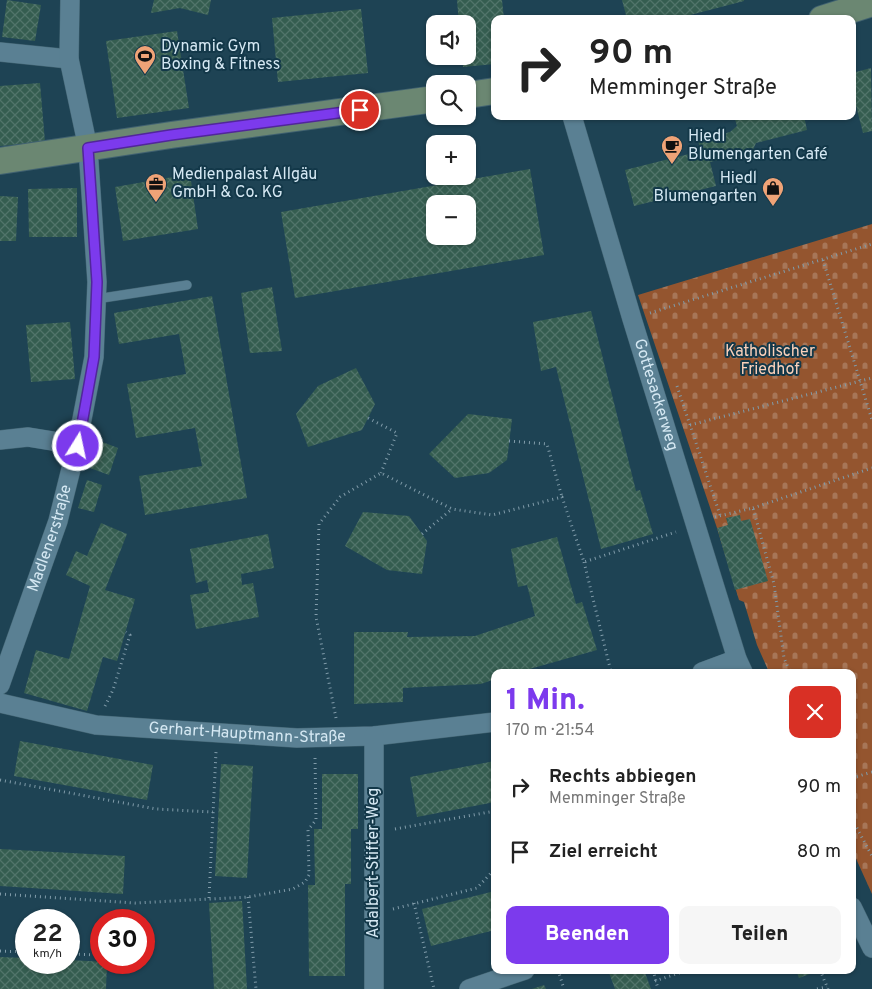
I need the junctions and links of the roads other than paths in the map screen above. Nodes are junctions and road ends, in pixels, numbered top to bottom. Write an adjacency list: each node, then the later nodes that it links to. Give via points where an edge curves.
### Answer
1 (70, 0): 5 (street, Madlenerstraße)
2 (872, 3): 3 (street)
3 (834, 15)
4 (0, 52): 5 (street)
5 (69, 59): 10 (street, Madlenerstraße)
6 (491, 92): 7 (street)
7 (476, 94)
8 (426, 101): 10 (street)
9 (573, 120): 16 (street, Gottesackerweg)
10 (88, 148): 11 (street); 13 (street, Madlenerstraße)
11 (0, 161)
12 (187, 285): 13 (lane)
13 (96, 300): 15 (street, Madlenerstraße, via 94,357)
14 (0, 440): 15 (street, via 28,437)
15 (78, 446): 18 (street, Madlenerstraße, via 58,521)
16 (740, 666): 17 (street)
17 (721, 669)
18 (0, 685)
19 (0, 702): 21 (street, Gerhart-Hauptmann-Straße, via 96,725 315,738)
20 (491, 722): 21 (street, Gerhart-Hauptmann-Straße)
21 (374, 736): 25 (street, Adalbert-Stifter-Weg)
22 (856, 915): 23 (street)
23 (872, 948)
24 (513, 974): 26 (street)
25 (374, 989)
26 (469, 989)

